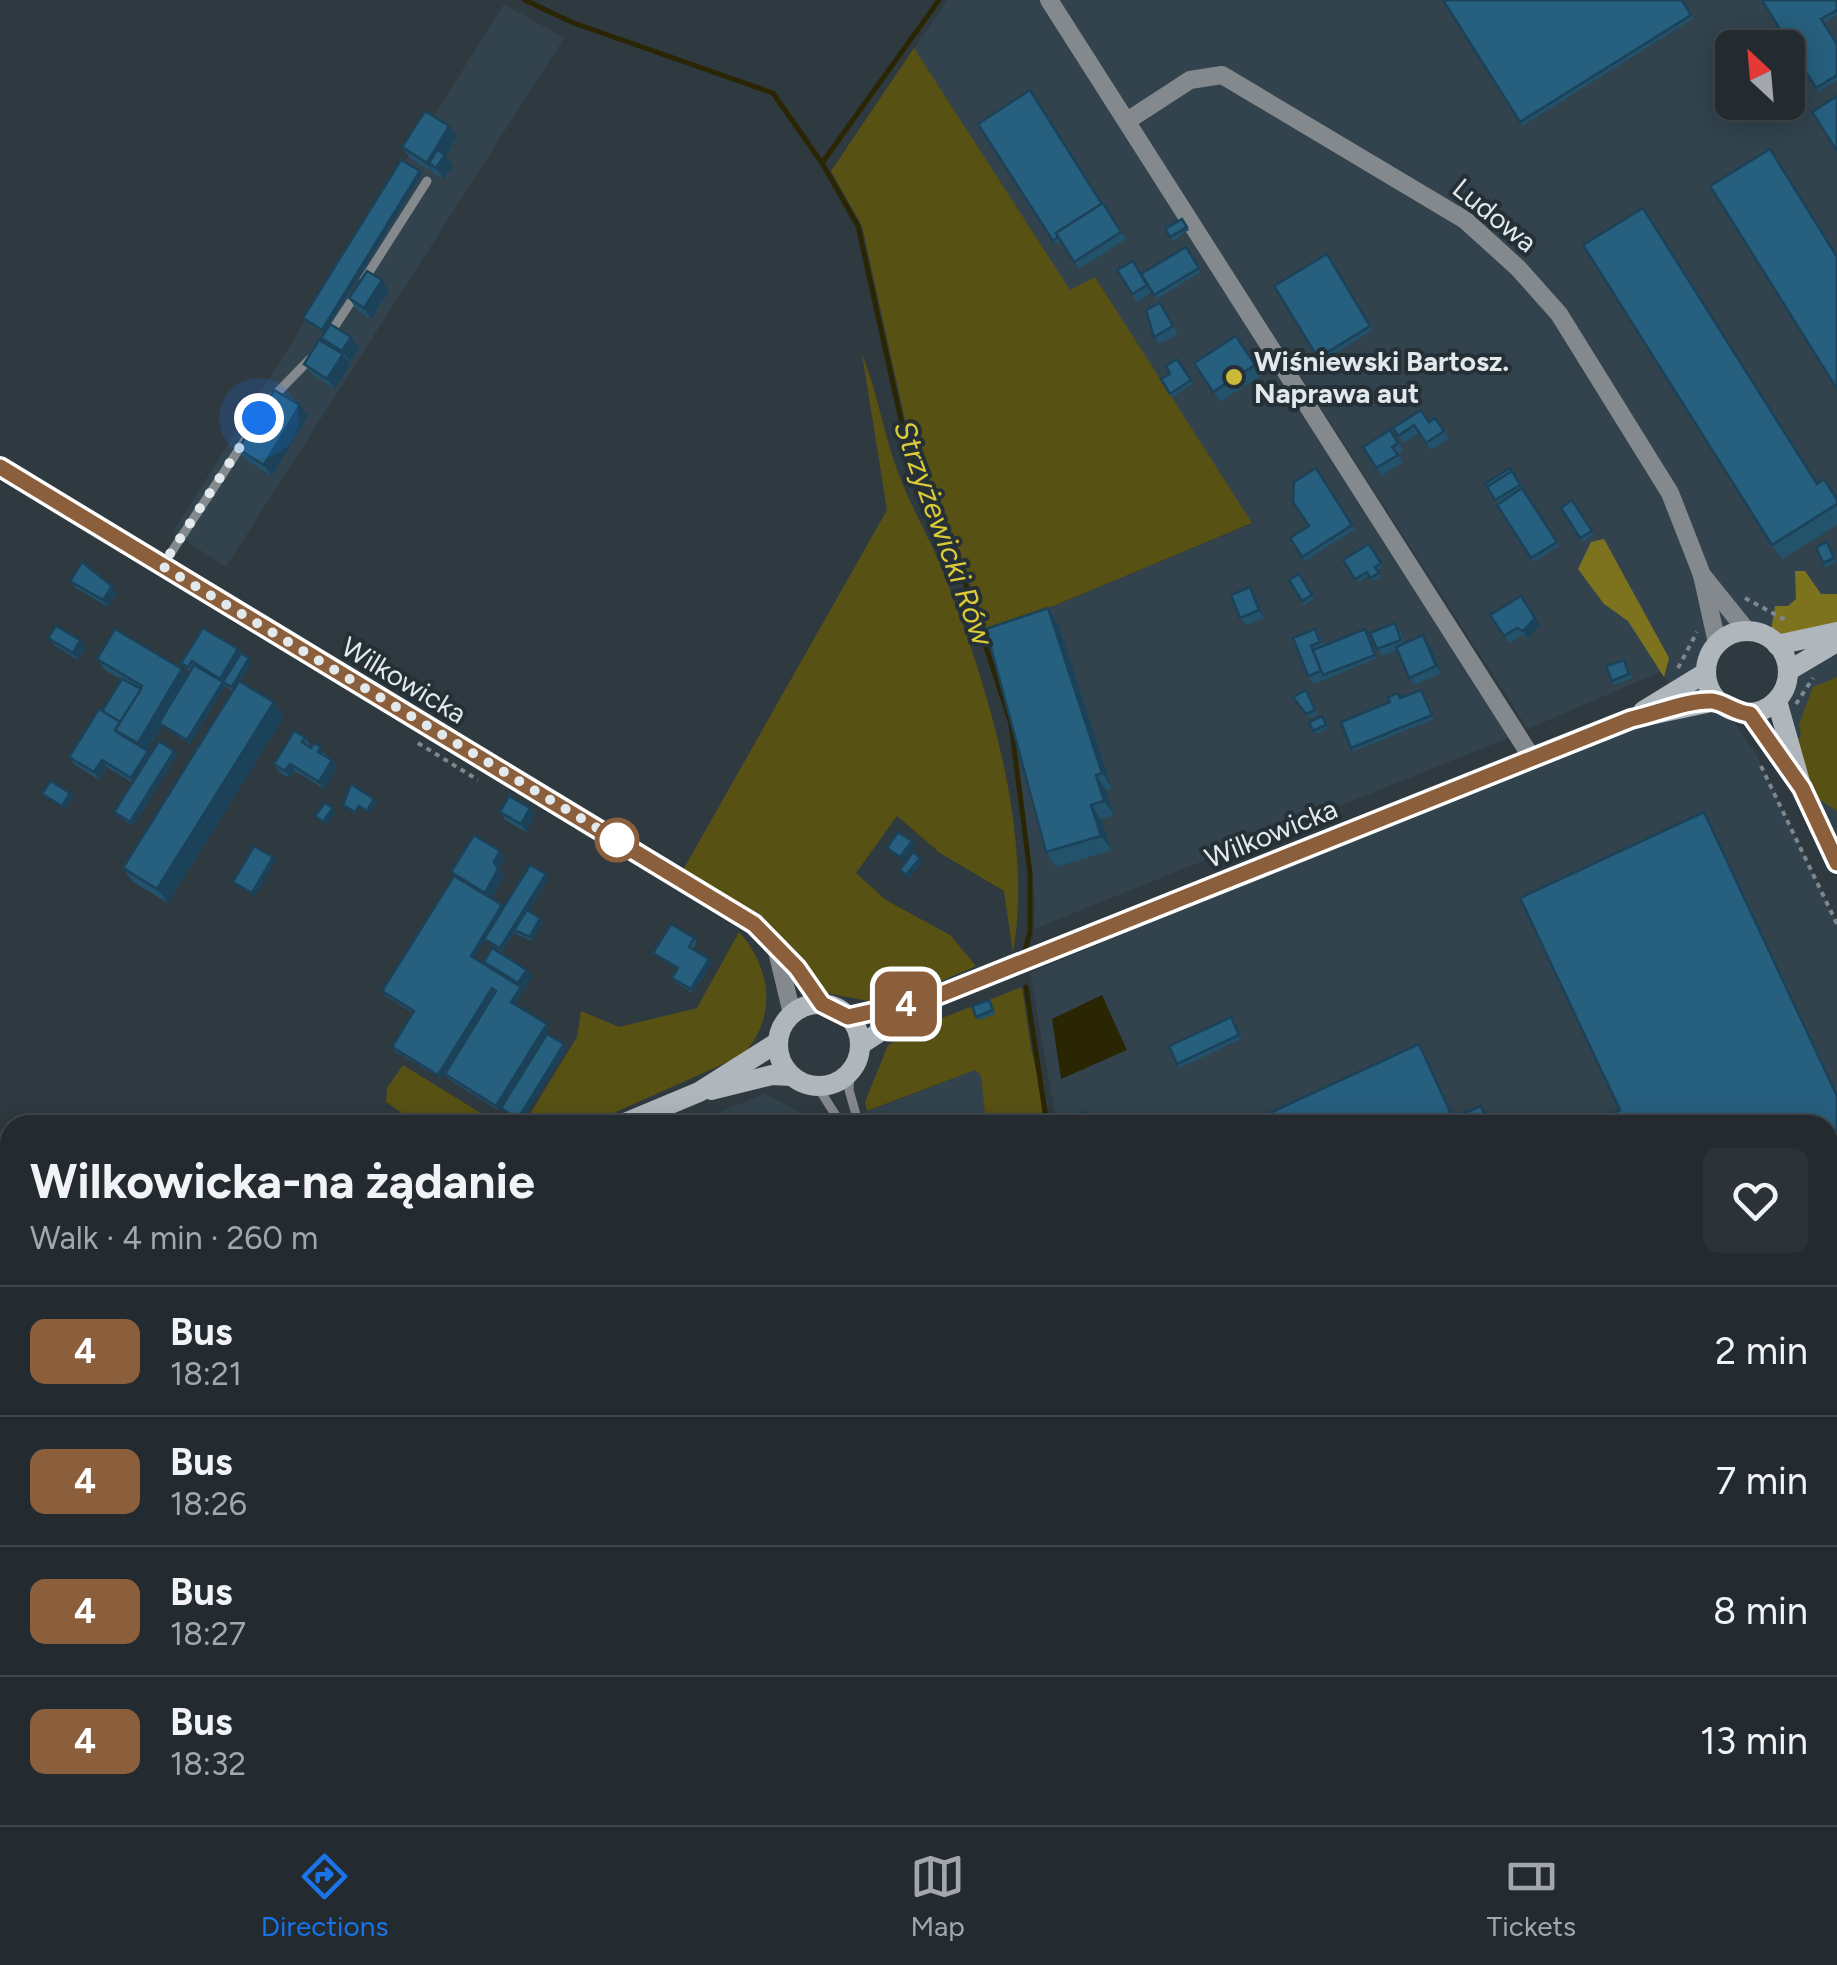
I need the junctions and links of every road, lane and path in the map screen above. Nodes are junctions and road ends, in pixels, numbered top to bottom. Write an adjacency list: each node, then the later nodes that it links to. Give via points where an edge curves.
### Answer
1 (1049, 0): 2 (street)
2 (1127, 121): 8 (street, Ludowa, via 1190,80 1222,74 1465,220 1549,302 1605,382 1670,493); 26 (street)
3 (427, 182): 4 (lane, via 321,349)
4 (268, 404)
5 (257, 421): 7 (lane)
6 (0, 466): 7 (street, Wilkowicka)
7 (162, 566): 30 (street, Wilkowicka, via 679,877 754,924)
8 (1702, 575): 12 (street, Ludowa); 15 (street, Ludowa)
9 (1741, 596): 11 (path)
10 (1705, 618): 20 (path)
11 (1790, 623)
12 (1747, 631): 15 (main road); 16 (main road)
13 (1837, 632): 16 (main road)
14 (1837, 642): 17 (main road)
15 (1717, 643): 18 (main road)
16 (1778, 645): 17 (main road)
17 (1788, 671): 22 (main road)
18 (1705, 673): 21 (main road); 24 (main road, Wilkowicka)
19 (1816, 673): 22 (path)
20 (1674, 675)
21 (1716, 701): 23 (main road); 24 (main road, Wilkowicka)
22 (1783, 708): 23 (main road); 27 (main road)
23 (1750, 714): 27 (main road)
24 (1631, 719): 26 (main road, Wilkowicka)
25 (1754, 752): 29 (path)
26 (1532, 758): 31 (main road, Wilkowicka)
27 (1802, 788): 28 (main road)
28 (1837, 863)
29 (1837, 924)
30 (776, 946): 32 (street, Wilkowicka); 33 (street)
31 (932, 998): 34 (main road, Wilkowicka); 36 (main road, Wilkowicka)
32 (822, 1004): 33 (main road); 34 (main road)
33 (792, 1014): 35 (main road)
34 (848, 1017): 36 (main road)
35 (778, 1042): 38 (main road); 40 (main road)
36 (860, 1045): 37 (main road)
37 (850, 1072): 39 (main road); 43 (lane)
38 (791, 1076): 39 (main road); 40 (main road)
39 (817, 1086): 42 (lane)
40 (699, 1092): 41 (main road)
41 (644, 1115)
42 (836, 1115)
43 (856, 1115)

